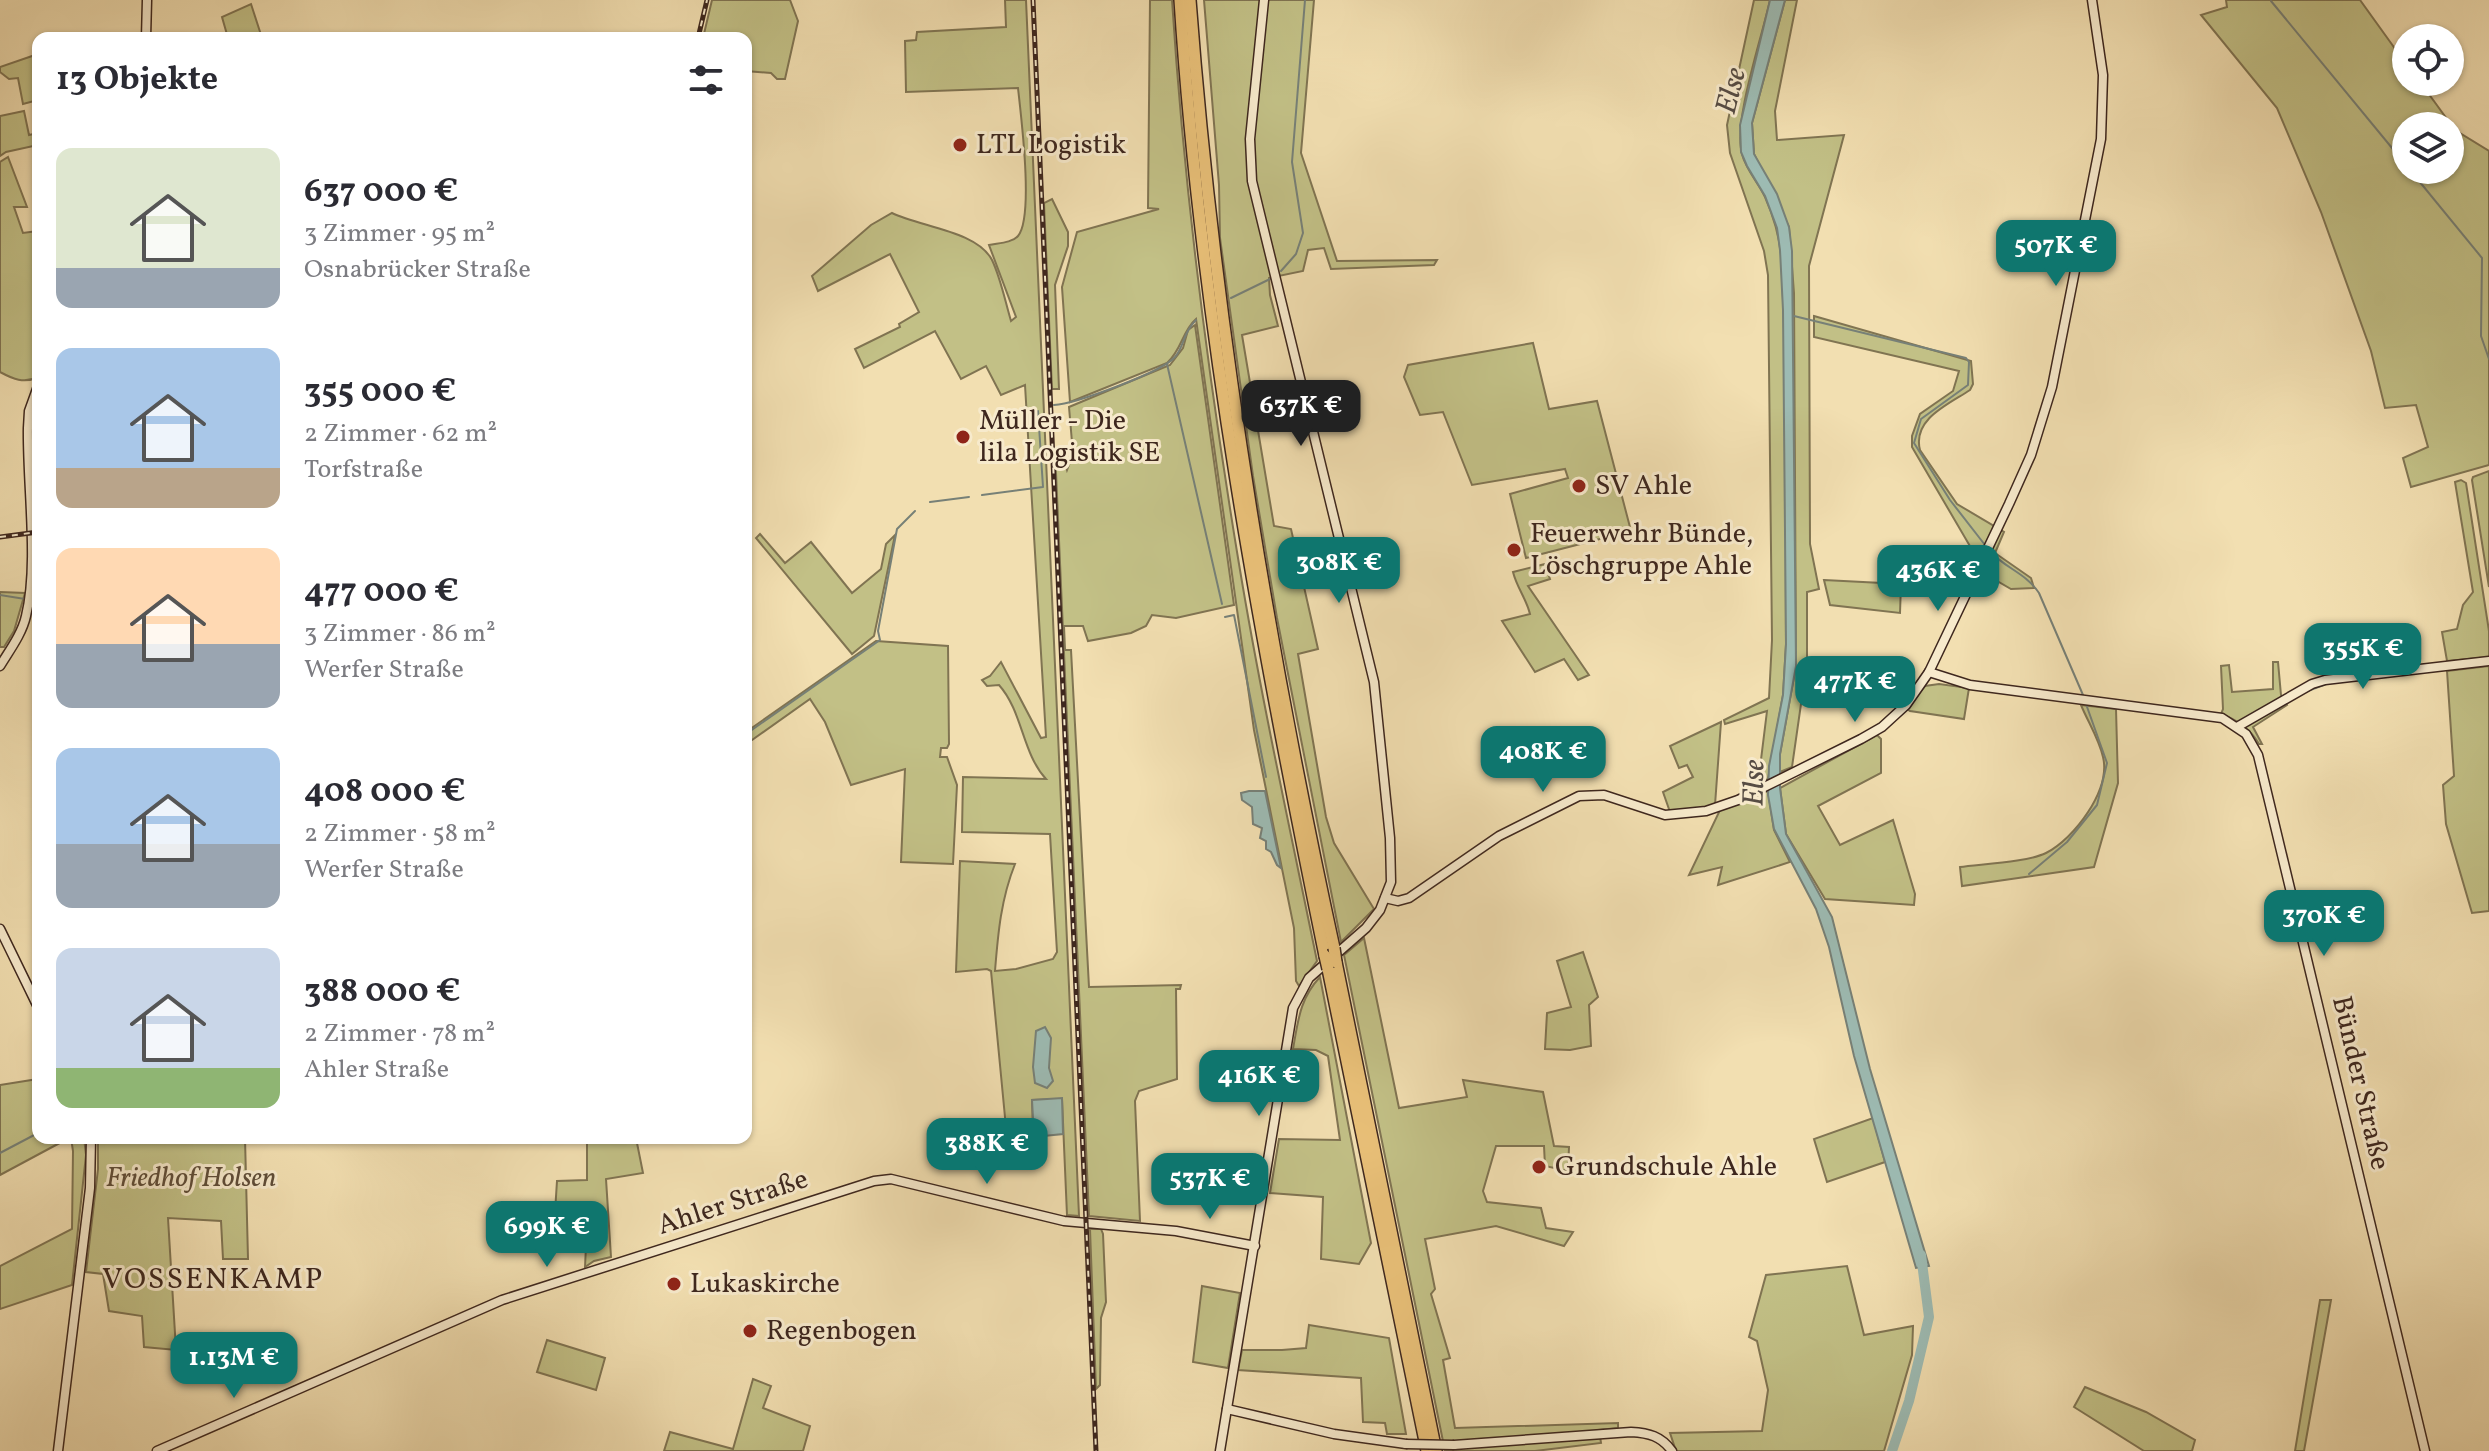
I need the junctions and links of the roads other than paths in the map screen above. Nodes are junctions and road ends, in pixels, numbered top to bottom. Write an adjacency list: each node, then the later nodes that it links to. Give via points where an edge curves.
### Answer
1 (147, 0): 6 (main road)
2 (1180, 0): 8 (highway, via 1205,266 1233,472)
3 (1190, 0): 8 (highway, via 1207,197)
4 (1264, 0): 13 (main road, via 1250,139 1252,181 1374,682 1390,838 1391,882)
5 (2092, 0): 11 (main road, via 2103,75 2101,139 2052,387 2031,455)
6 (146, 32)
7 (32, 402): 10 (main road, via 30,593 26,619)
8 (1260, 601): 15 (highway, bridge)
9 (2489, 661): 12 (main road, via 2325,680)
10 (0, 666)
11 (1929, 672): 12 (main road, via 2006,690 2222,718); 13 (main road, via 1882,727 1759,790 1706,811 1677,815 1604,795 1579,796 1499,836 1409,898)
12 (2237, 727): 26 (main road, Bünder Straße, via 2258,755)
13 (1385, 898): 18 (main road, via 1369,924 1319,967 1296,1000)
14 (0, 929): 16 (main road)
15 (1332, 966): 23 (highway); 24 (highway)
16 (32, 995)
17 (91, 1144): 20 (main road, via 89,1201)
18 (1255, 1246): 19 (main road); 21 (main road, Ahler Straße, via 1176,1231 1064,1221 891,1179 874,1181 502,1300)
19 (1227, 1409): 22 (main road); 25 (main road, bridge, via 1334,1434 1406,1444 1631,1432 1654,1435)
20 (58, 1451)
21 (157, 1451)
22 (1220, 1451)
23 (1427, 1451)
24 (1436, 1451)
25 (1672, 1451)
26 (2425, 1451)

